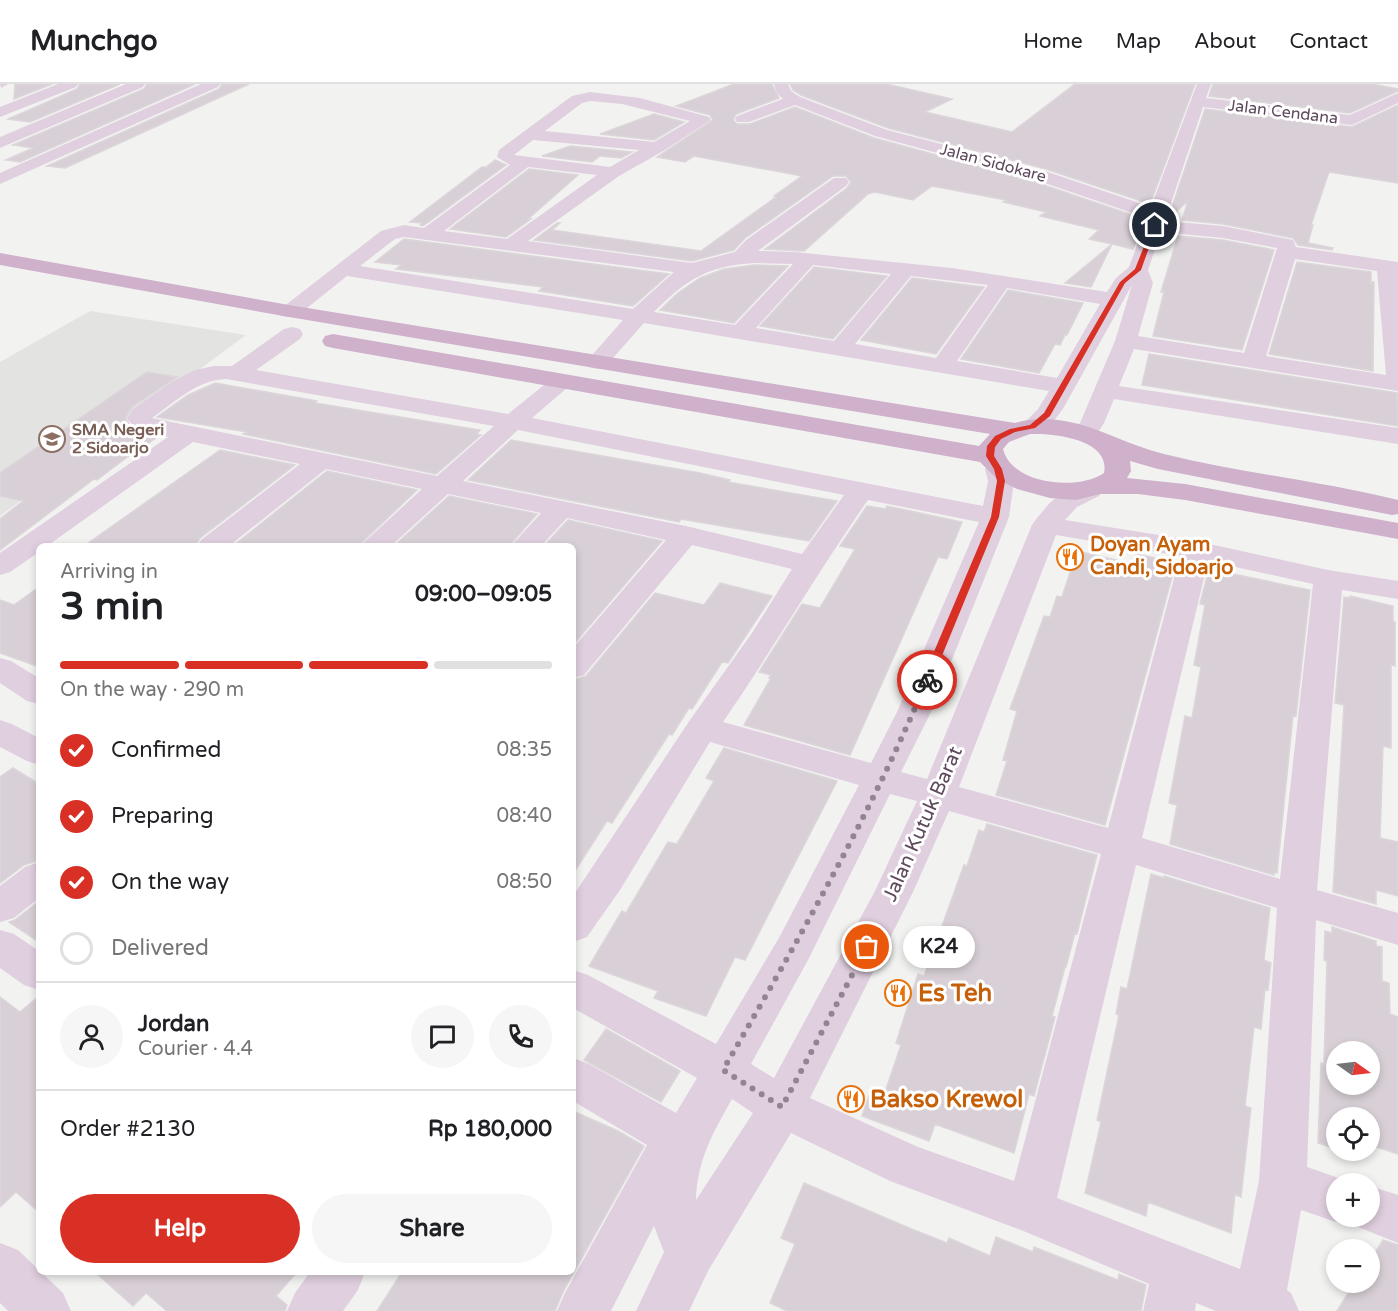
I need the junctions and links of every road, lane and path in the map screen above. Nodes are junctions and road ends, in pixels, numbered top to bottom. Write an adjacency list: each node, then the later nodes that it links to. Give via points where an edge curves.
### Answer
1 (71, 84): 10 (street)
2 (138, 84): 18 (street)
3 (213, 84): 23 (street, via 0,179 22,183)
4 (781, 84): 7 (street, Jalan Sidokare, via 784,93)
5 (1204, 84): 8 (street)
6 (1398, 97): 8 (street, Jalan Cendana, via 1352,120)
7 (795, 100): 14 (street); 24 (street, Jalan Sidokare, via 881,133 1039,175)
8 (1198, 102): 24 (street)
9 (642, 104): 11 (street, via 583,97); 12 (street); 16 (street, via 703,120)
10 (0, 112)
11 (558, 115): 13 (street); 17 (street)
12 (626, 116)
13 (578, 117)
14 (743, 119)
15 (666, 126): 16 (street)
16 (689, 128): 19 (street)
17 (531, 135): 19 (street); 20 (street, via 505,154 511,160)
18 (0, 143)
19 (659, 147): 21 (street)
20 (524, 162): 21 (street); 25 (street)
21 (613, 172): 26 (street)
22 (840, 182): 28 (street, via 753,244)
23 (0, 194)
24 (1156, 220): 27 (street, Jalan Sidokare, via 1273,240 1286,244); 35 (street)
25 (429, 233): 26 (street); 32 (street, via 404,231 388,235)
26 (512, 244): 33 (street)
27 (1287, 252): 31 (street); 46 (street)
28 (741, 258): 30 (street); 33 (street)
29 (0, 259): 38 (main road)
30 (807, 260): 34 (street); 43 (street)
31 (1392, 267): 50 (street)
32 (342, 269): 41 (street); 42 (street)
33 (694, 269): 41 (street)
34 (906, 269): 37 (street); 45 (street)
35 (1138, 270): 40 (street, via 1123,282); 44 (street, via 1143,283)
36 (0, 279): 39 (main road)
37 (1002, 281): 40 (street); 48 (street)
38 (130, 282): 39 (main road); 42 (main road)
39 (104, 298): 42 (main road)
40 (1113, 300): 53 (street)
41 (640, 316): 43 (street); 47 (street)
42 (290, 322): 47 (main road); 49 (street); 51 (main road)
43 (740, 332): 45 (street)
44 (1126, 341): 46 (street); 54 (street)
45 (839, 349): 48 (street)
46 (1253, 361): 52 (street)
47 (597, 362): 56 (main road)
48 (941, 367): 53 (street)
49 (237, 373): 55 (street); 57 (street, via 217,371 199,375 139,418 144,424)
50 (1398, 376)
51 (562, 382): 55 (street); 61 (main road)
52 (1398, 384)
53 (1063, 386): 56 (street, via 1047,414)
54 (1105, 391): 58 (street); 59 (street)
55 (513, 422): 62 (street); 64 (street)
56 (1022, 429): 59 (main road, via 1068,429); 61 (main road, via 998,438 991,446)
57 (198, 436): 60 (street); 71 (street)
58 (1398, 436)
59 (1094, 439): 63 (main road, via 1115,454 1119,465 1116,476); 66 (main road, via 1158,461)
60 (322, 460): 62 (street); 72 (street)
61 (994, 462): 63 (main road, via 1018,481 1045,490); 67 (street, via 1001,481)
62 (443, 484): 65 (street); 73 (street)
63 (1095, 488): 68 (street, Jalan Kutuk Barat, via 1067,501); 69 (main road, via 1138,486 1185,492)
64 (862, 490): 67 (street); 78 (street)
65 (561, 508): 70 (street); 74 (street)
66 (1398, 508)
67 (995, 517): 89 (street, via 914,712)
68 (1046, 525): 76 (street); 90 (street, Jalan Kutuk Barat)
69 (1398, 531)
70 (686, 534): 78 (street); 83 (street)
71 (52, 543)
72 (215, 543)
73 (377, 543)
74 (528, 543)
75 (36, 550): 79 (street)
76 (1196, 550): 80 (street); 91 (street)
77 (36, 556): 81 (street)
78 (809, 564): 86 (street, via 766,636)
79 (0, 566)
80 (1328, 579): 82 (street); 93 (street)
81 (0, 585)
82 (1398, 590)
83 (576, 664)
84 (0, 668): 85 (street)
85 (36, 687)
86 (702, 728): 89 (street); 95 (street)
87 (0, 732): 88 (street)
88 (36, 751)
89 (882, 778): 90 (street); 100 (street, via 794,948)
90 (939, 794): 91 (street); 102 (street, Jalan Kutuk Barat, via 867,947)
91 (1121, 846): 93 (street); 106 (street)
92 (36, 879): 94 (street)
93 (1297, 899): 96 (street); 104 (street)
94 (0, 907)
95 (576, 922)
96 (1398, 928)
97 (0, 946): 98 (street)
98 (36, 971)
99 (576, 989): 100 (street)
100 (723, 1070): 102 (street); 103 (street)
101 (576, 1080): 103 (street)
102 (782, 1107): 106 (street, via 907,1165); 109 (street, Jalan Kutuk Barat)
103 (680, 1139): 109 (street, via 672,1209); 116 (street)
104 (1282, 1181): 105 (street); 113 (street)
105 (1326, 1196)
106 (1030, 1210): 112 (street)
107 (1380, 1213): 108 (street)
108 (1398, 1219)
109 (690, 1254): 117 (street, Jalan Kutuk Barat)
110 (0, 1268): 114 (street)
111 (338, 1275): 115 (street)
112 (1173, 1291): 113 (street)
113 (1266, 1306)
114 (45, 1311)
115 (313, 1311)
116 (583, 1311)
117 (663, 1311)

